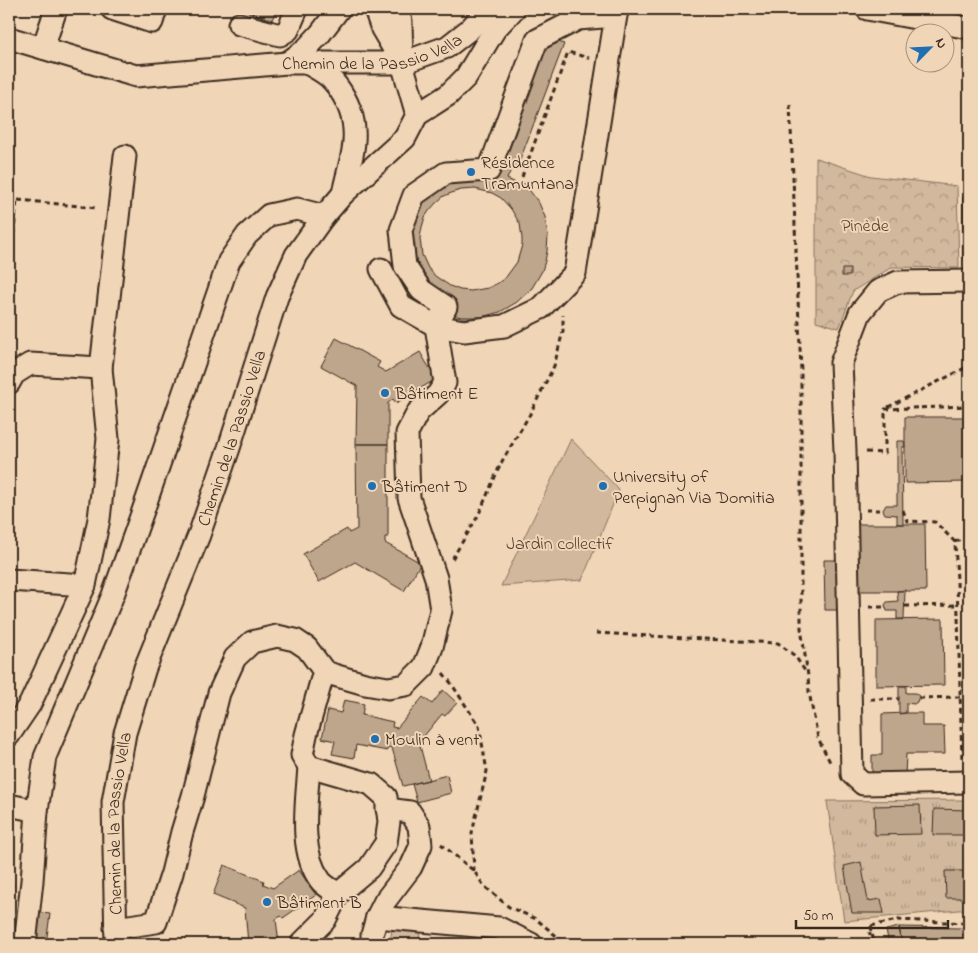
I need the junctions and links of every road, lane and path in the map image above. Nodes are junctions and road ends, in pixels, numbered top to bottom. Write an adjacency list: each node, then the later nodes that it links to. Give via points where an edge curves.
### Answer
1 (56, 9): 15 (street)
2 (112, 9): 3 (street, via 152,22)
3 (156, 9)
4 (297, 9): 12 (street, via 288,30 280,35)
5 (339, 9): 16 (street)
6 (376, 9): 17 (street, via 382,29)
7 (396, 9): 17 (street, via 401,22)
8 (488, 9): 17 (street, Chemin de la Passio Vella, via 447,47)
9 (514, 9): 20 (street, Chemin de la Passio Vella, via 495,30 466,77 448,95)
10 (867, 9): 13 (street)
11 (616, 13): 18 (street); 32 (street, via 578,19 537,40 489,170 446,174 414,195 401,230 405,266 421,290 446,306)
12 (239, 24)
13 (969, 28)
14 (9, 38): 15 (street, Chemin de la Passio Vella)
15 (43, 48): 16 (street, Chemin de la Passio Vella, via 136,76)
16 (297, 63): 17 (street, Chemin de la Passio Vella); 23 (street, via 332,79 350,110 353,144)
17 (402, 63): 20 (street)
18 (608, 64): 22 (path, via 568,52); 31 (street, via 575,273)
19 (790, 104): 50 (path, via 801,372 800,628)
20 (417, 115): 23 (street, Chemin de la Passio Vella, via 405,138)
21 (125, 156): 26 (street)
22 (522, 177)
23 (343, 194): 27 (street, Chemin de la Passio Vella)
24 (9, 199): 25 (path)
25 (17, 200): 26 (path); 29 (path)
26 (119, 210): 34 (street)
27 (324, 216): 61 (street, via 297,208 269,215 247,235 229,261 113,595 45,757); 68 (street, Chemin de la Passio Vella, via 296,255 277,297 230,448 145,668 125,733 113,802)
28 (381, 269): 32 (street, via 401,306)
29 (9, 279)
30 (969, 281): 38 (street, via 898,282 878,291 860,313 841,363)
31 (562, 286): 32 (street, via 541,308 504,326 464,331); 42 (path, via 564,331 554,366 501,464 478,516 450,562)
32 (436, 326): 42 (street, via 445,383 418,412 407,434 409,498)
33 (969, 366): 37 (path)
34 (102, 368): 35 (street, via 30,364 14,374); 44 (street, via 108,439 100,519)
35 (9, 383)
36 (969, 406): 37 (path)
37 (885, 409): 38 (path, via 885,453)
38 (845, 451): 54 (street)
39 (904, 510): 41 (path, via 907,521 935,522)
40 (969, 536): 41 (path)
41 (955, 542): 45 (path)
42 (434, 573): 48 (street, via 440,610)
43 (9, 580): 44 (street)
44 (85, 585): 55 (street, via 30,704)
45 (958, 605): 46 (path); 51 (path)
46 (905, 606)
47 (596, 633): 50 (path, via 778,643 795,656)
48 (429, 655): 49 (street, via 424,667 406,685 388,688); 63 (path, via 479,726 488,771 472,833)
49 (324, 671): 56 (street, via 302,755); 68 (street, via 307,648 295,640 277,636 252,642 235,658 219,693 194,796 156,922)
50 (808, 676): 57 (path, via 818,738)
51 (960, 697): 52 (path); 58 (path)
52 (919, 698)
53 (899, 699): 54 (path)
54 (850, 700): 58 (street, via 852,774 863,784)
55 (9, 734)
56 (309, 766): 60 (street, via 371,784 386,797); 64 (street, via 305,826 309,859 320,881)
57 (833, 769)
58 (966, 782)
59 (9, 805): 61 (street)
60 (387, 808): 62 (street, via 410,812); 64 (street, via 386,843 369,868)
61 (37, 811): 69 (street)
62 (419, 826): 63 (path); 65 (street, via 421,844 411,867)
63 (474, 871): 73 (path, via 484,886 509,907 536,919)
64 (338, 894): 70 (street, via 325,920)
65 (377, 917): 71 (street); 72 (street, via 500,928)
66 (969, 923): 67 (path, via 897,920)
67 (871, 926): 74 (path); 75 (path)
68 (116, 936)
69 (25, 944)
70 (301, 944)
71 (372, 944)
72 (531, 944)
73 (566, 944)
74 (869, 944)
75 (874, 944)

